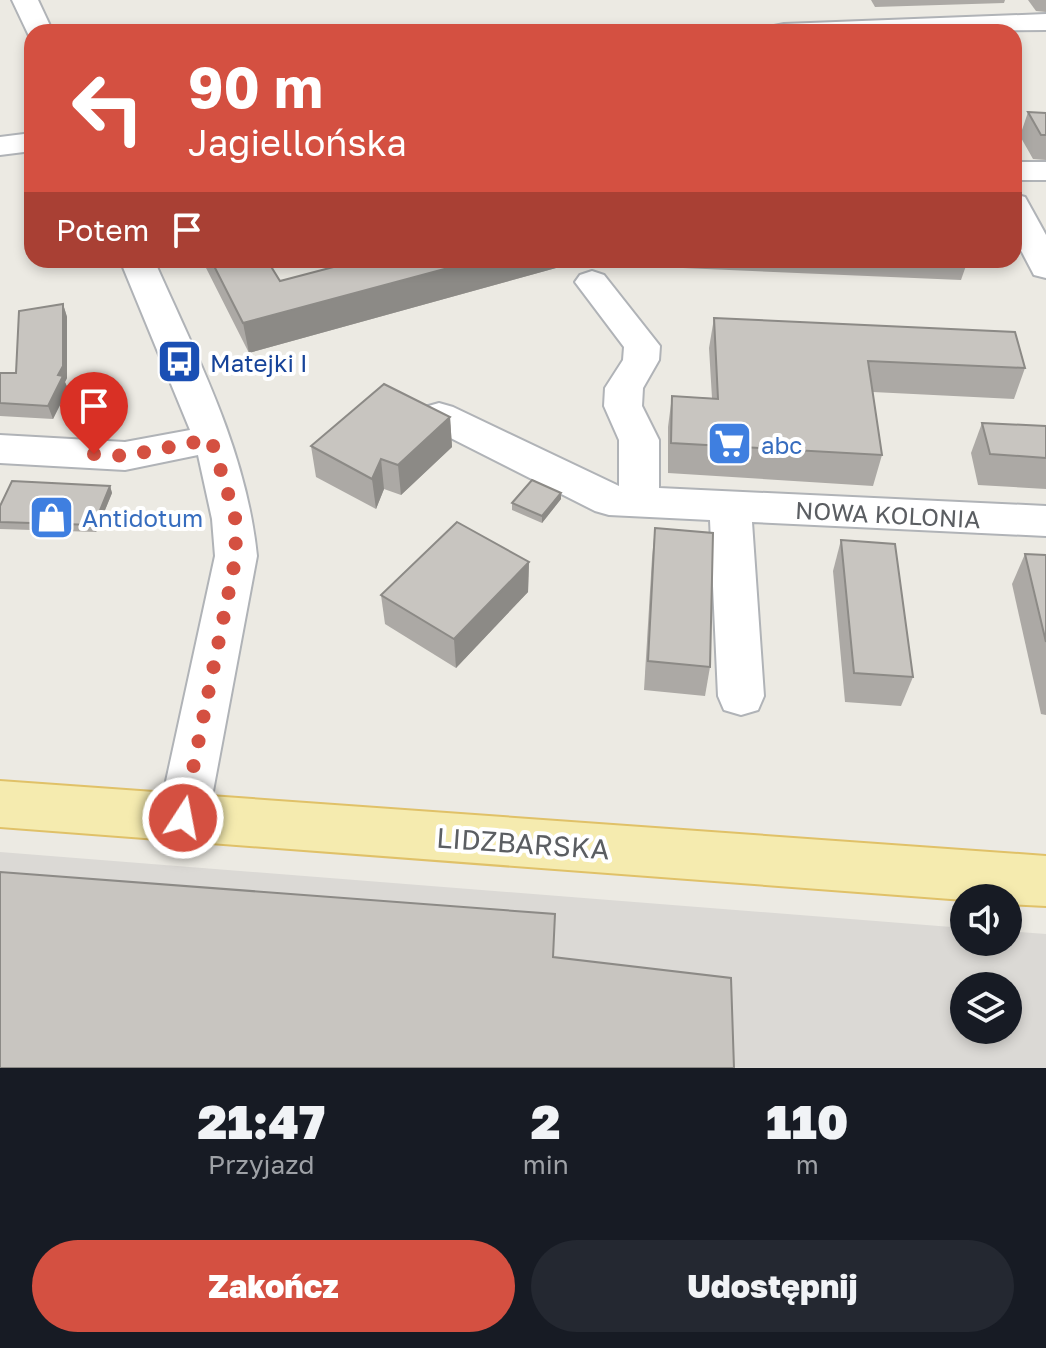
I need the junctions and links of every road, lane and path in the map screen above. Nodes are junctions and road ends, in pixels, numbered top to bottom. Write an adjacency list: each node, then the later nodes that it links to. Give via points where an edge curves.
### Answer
1 (25, 0): 3 (street)
2 (1046, 22): 4 (street)
3 (36, 24)
4 (994, 24)
5 (24, 143): 6 (street)
6 (0, 146)
7 (1022, 171): 8 (street)
8 (1046, 171)
9 (1022, 219): 10 (street)
10 (1044, 259)
11 (140, 268): 14 (street)
12 (592, 282): 16 (street, via 642,346 641,360 624,388 623,406 639,440)
13 (439, 416): 16 (street, NOWA KOLONIA, via 609,500)
14 (211, 439): 15 (street, via 125,456); 21 (street, via 235,516 236,556)
15 (0, 449)
16 (639, 501): 17 (street, NOWA KOLONIA)
17 (730, 506): 18 (street, NOWA KOLONIA); 19 (street)
18 (1046, 521)
19 (741, 696)
20 (0, 804): 21 (main road, LIDZBARSKA)
21 (183, 818): 22 (main road, LIDZBARSKA)
22 (1046, 881)

